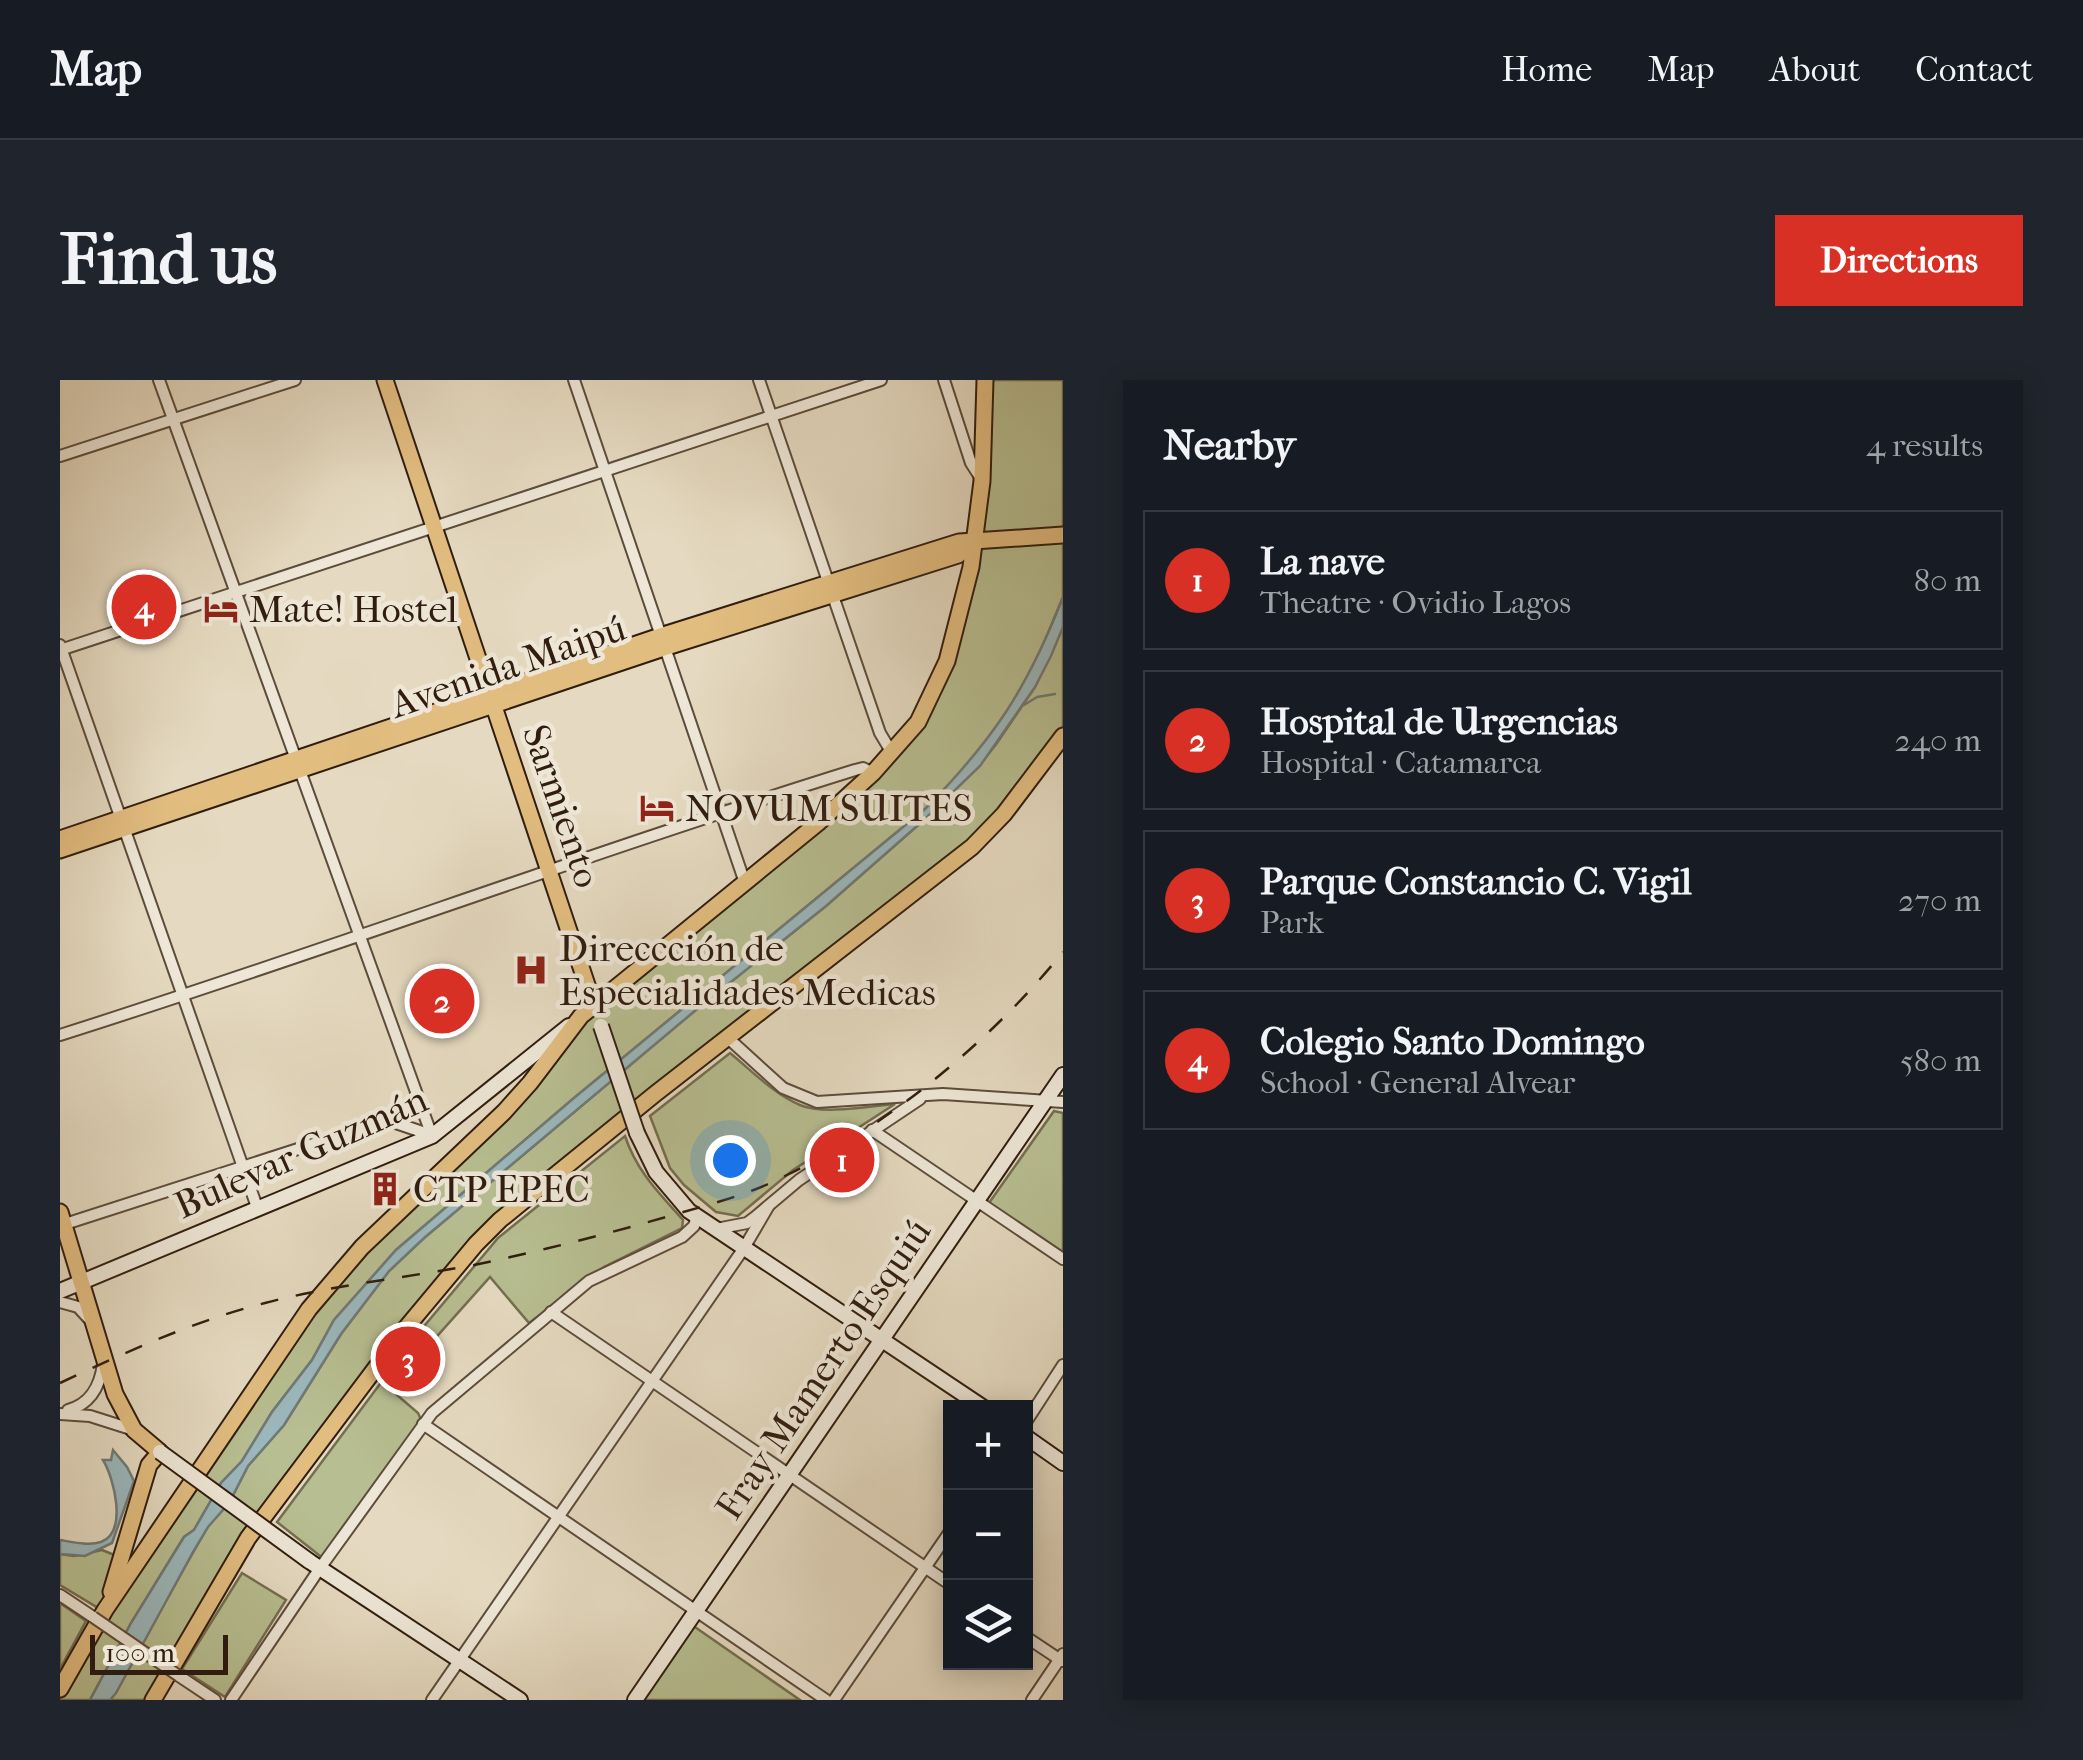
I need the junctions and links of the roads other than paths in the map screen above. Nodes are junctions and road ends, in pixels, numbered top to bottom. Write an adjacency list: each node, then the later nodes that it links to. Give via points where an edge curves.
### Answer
1 (159, 380): 10 (street)
2 (295, 380): 10 (street)
3 (385, 380): 14 (main road, Sarmiento)
4 (574, 380): 12 (street)
5 (759, 380): 9 (street)
6 (880, 380): 9 (street)
7 (944, 380): 13 (street)
8 (985, 380): 13 (main road, Bulevar Guzmán)
9 (771, 417): 12 (street); 17 (street)
10 (173, 420): 11 (street); 18 (street)
11 (60, 456)
12 (604, 469): 14 (street); 19 (street)
13 (982, 481): 16 (main road, Bulevar Guzmán)
14 (434, 526): 18 (street); 21 (main road, Sarmiento)
15 (1063, 535): 16 (main road, Avenida Maipú)
16 (975, 542): 17 (main road, Avenida Maipú, via 958,556); 23 (main road, Bulevar Guzmán, via 942,676)
17 (830, 589): 19 (main road, Avenida Maipú); 23 (street)
18 (234, 592): 20 (street); 24 (street)
19 (662, 642): 21 (main road, Avenida Maipú); 26 (street)
20 (60, 648): 27 (street)
21 (491, 701): 24 (main road, Avenida Maipú); 30 (main road, Sarmiento)
22 (1063, 736): 36 (main road, via 972,847)
23 (892, 753): 25 (main road, Bulevar Guzmán)
24 (298, 765): 27 (main road, Avenida Maipú); 32 (street)
25 (873, 773): 26 (street, via 855,770); 31 (main road, Bulevar Guzmán)
26 (721, 812): 30 (street); 31 (street)
27 (123, 824): 28 (main road, Avenida Maipú); 29 (main road, Avenida Maipú); 33 (street)
28 (60, 838)
29 (60, 850)
30 (550, 871): 32 (street); 34 (main road, Sarmiento)
31 (745, 883): 34 (main road, Bulevar Guzmán)
32 (361, 937): 33 (street); 41 (street)
33 (183, 996): 35 (street); 45 (street)
34 (587, 1011): 44 (main road, Bulevar Guzmán); 49 (main road, Sarmiento, bridge, via 600,1026 656,1172); 79 (main road, via 530,1083 362,1247 309,1309)
35 (60, 1035)
36 (728, 1038): 38 (street, via 783,1088 818,1102); 84 (main road, via 476,1244 248,1538)
37 (1063, 1075): 39 (main road, Fray Mamerto Esquiú)
38 (926, 1095): 39 (street); 43 (street)
39 (1046, 1099): 40 (street); 46 (main road, Fray Mamerto Esquiú)
40 (1063, 1102)
41 (422, 1109): 42 (street); 44 (street)
42 (388, 1120): 44 (street); 45 (street)
43 (872, 1130): 46 (street); 47 (street)
44 (432, 1136): 48 (main road, Bulevar Guzmán)
45 (244, 1168): 48 (street); 50 (street)
46 (977, 1201): 53 (street); 59 (main road, Fray Mamerto Esquiú)
47 (768, 1206): 51 (street, via 747,1223); 52 (street)
48 (258, 1210): 54 (main road, Bulevar Guzmán)
49 (697, 1216): 51 (main road); 57 (street, via 682,1237 589,1281)
50 (61, 1220): 54 (main road)
51 (716, 1229): 52 (main road)
52 (744, 1248): 59 (main road); 62 (street)
53 (1063, 1260)
54 (80, 1282): 55 (main road, Bulevar Guzmán); 58 (main road)
55 (60, 1291)
56 (60, 1302): 58 (street, via 78,1307)
57 (551, 1312): 62 (street); 66 (street)
58 (92, 1323): 60 (main road)
59 (883, 1340): 63 (main road); 71 (main road, Fray Mamerto Esquiú)
60 (103, 1363): 65 (street, via 90,1398); 67 (main road)
61 (1063, 1365): 64 (street)
62 (652, 1382): 71 (street); 72 (street)
63 (972, 1400)
64 (1033, 1411)
65 (60, 1413): 67 (street)
66 (423, 1424): 72 (street); 75 (street)
67 (134, 1430): 69 (main road)
68 (1033, 1442): 70 (main road)
69 (160, 1452): 75 (main road, bridge); 79 (main road, via 149,1465)
70 (1063, 1463)
71 (790, 1476): 74 (street); 78 (main road, Fray Mamerto Esquiú)
72 (558, 1517): 78 (street); 82 (street)
73 (943, 1541): 74 (street)
74 (925, 1568): 76 (street); 91 (street)
75 (314, 1569): 82 (main road); 86 (street)
76 (943, 1581)
77 (60, 1595): 79 (street)
78 (696, 1611): 89 (main road, Fray Mamerto Esquiú); 90 (street)
79 (99, 1613): 83 (main road); 85 (street, bridge)
80 (1033, 1640): 81 (street)
81 (1062, 1659): 92 (street)
82 (460, 1660): 87 (street); 88 (main road)
83 (60, 1689)
84 (159, 1694)
85 (215, 1700)
86 (231, 1700)
87 (432, 1700)
88 (520, 1700)
89 (635, 1700)
90 (826, 1700)
91 (834, 1700)
92 (1032, 1700)

